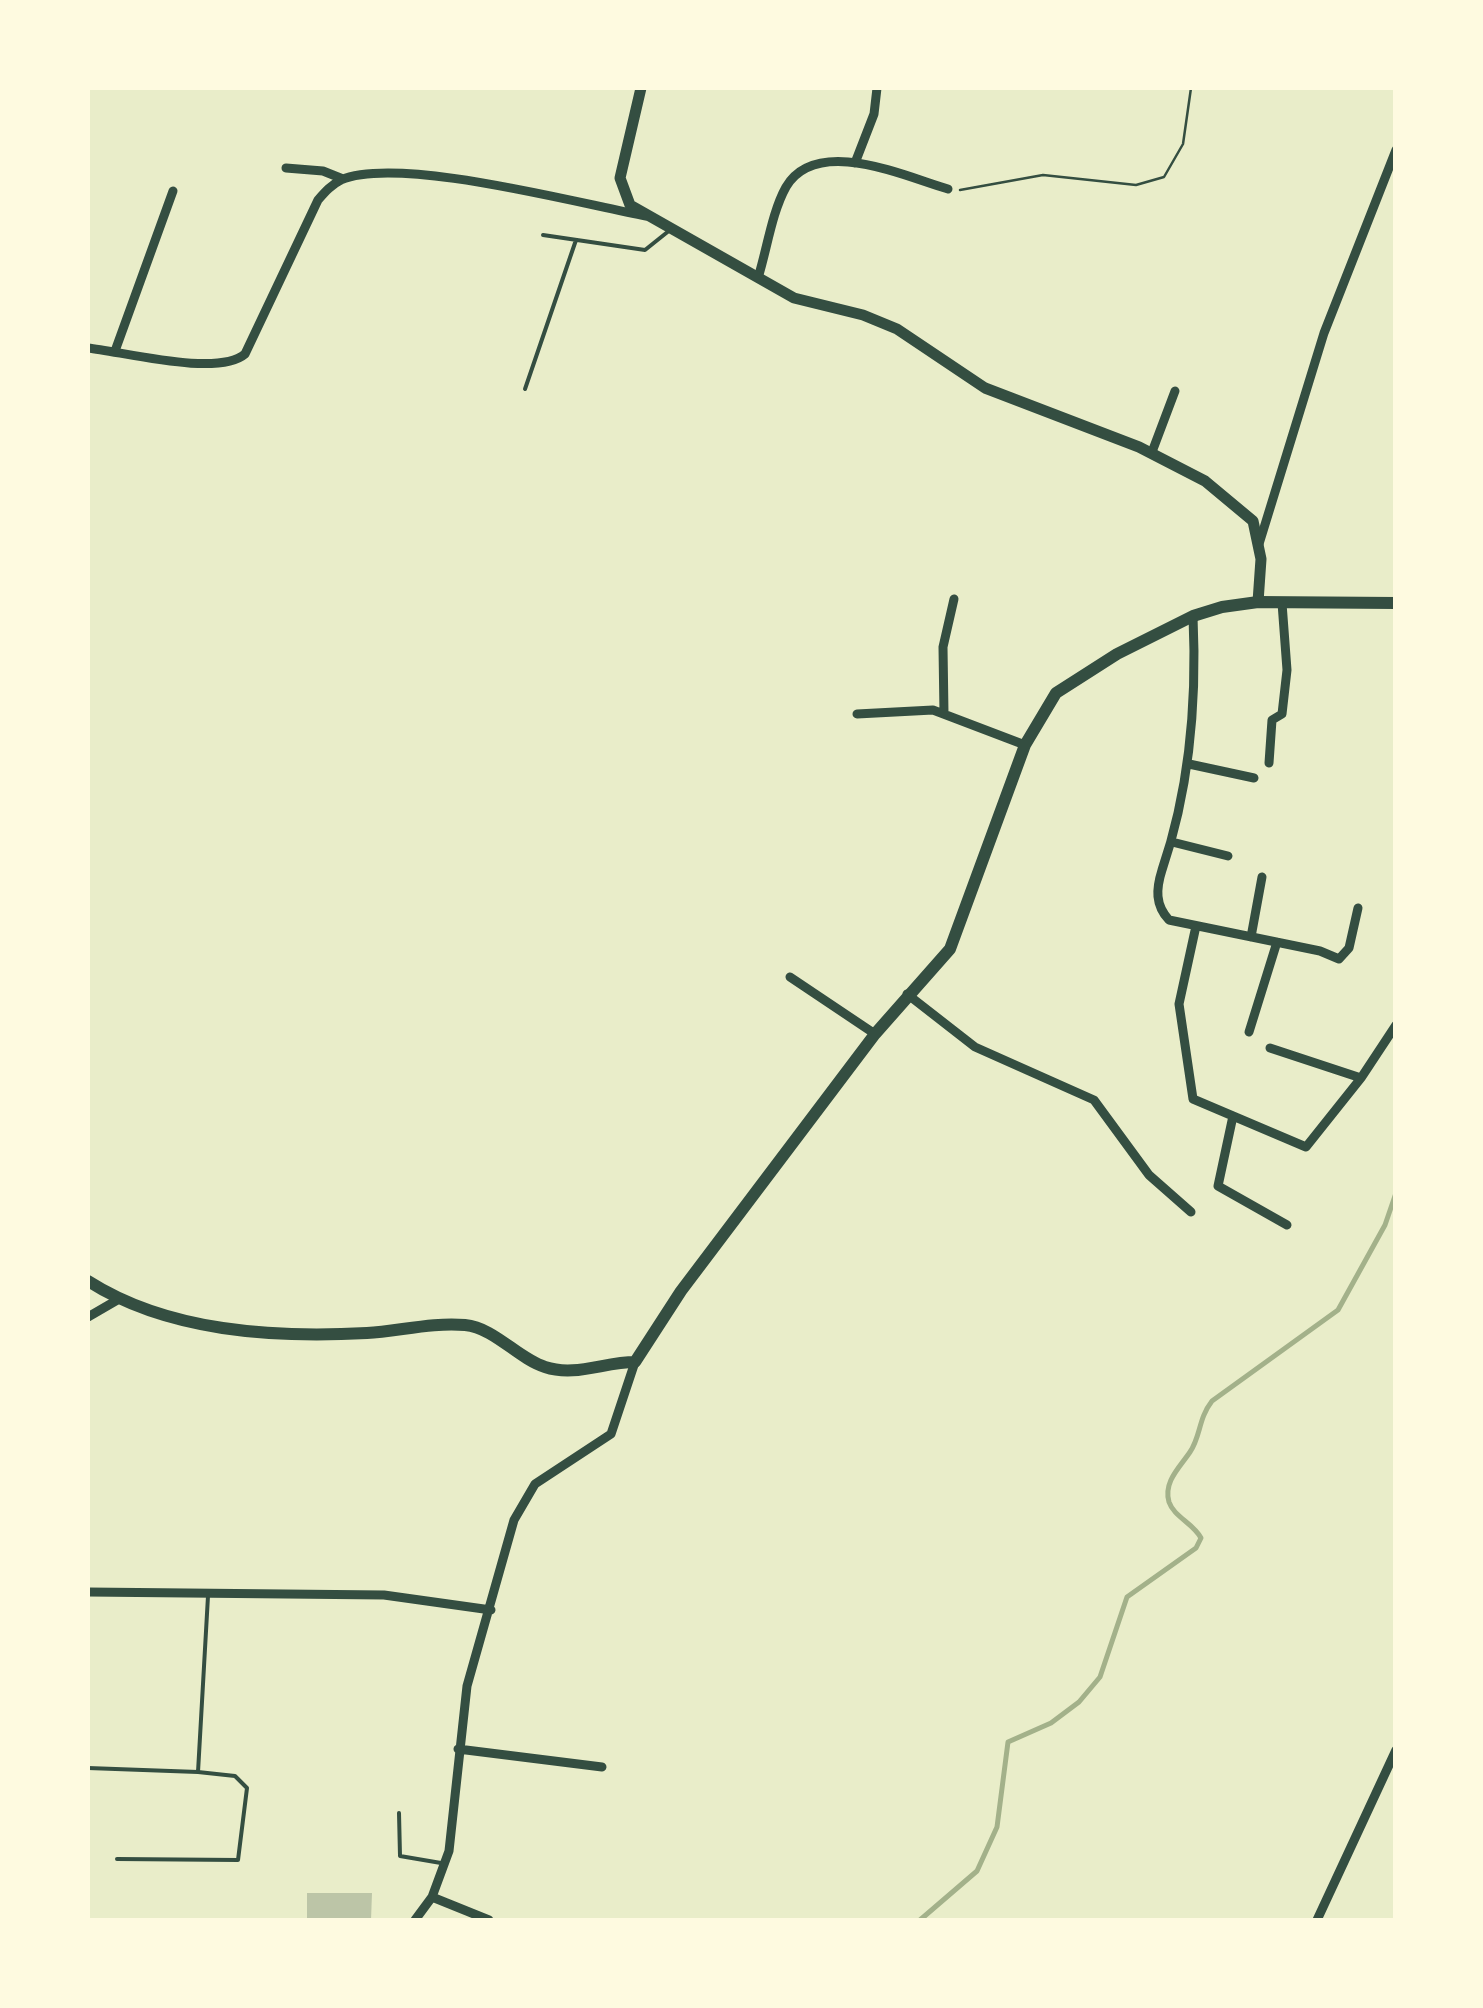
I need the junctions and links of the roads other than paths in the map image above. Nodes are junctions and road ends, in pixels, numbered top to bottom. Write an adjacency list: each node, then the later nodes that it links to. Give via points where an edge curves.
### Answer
1 (641, 88): 9 (street, via 620,178 630,205)
2 (877, 88): 4 (street)
3 (1396, 150): 19 (street, via 1324,333)
4 (855, 163): 7 (street); 13 (street, via 829,162 792,179)
5 (286, 168): 6 (street)
6 (342, 179): 9 (street, via 426,176); 15 (street, via 318,200 237,361 213,365)
7 (948, 189)
8 (173, 191): 15 (street)
9 (646, 216): 10 (street)
10 (670, 230): 12 (lane, via 645,250); 13 (street)
11 (543, 235): 12 (lane)
12 (576, 240): 16 (lane)
13 (758, 278): 18 (street, via 807,303 897,329 1003,396)
14 (88, 348): 15 (street)
15 (115, 351)
16 (524, 390)
17 (1174, 391): 18 (street)
18 (1152, 452): 19 (street, via 1244,509)
19 (1259, 544): 21 (street)
20 (954, 599): 26 (street, via 943,647)
21 (1258, 602): 22 (main road); 24 (main road)
22 (1282, 603): 23 (main road); 28 (street, via 1286,686 1282,714 1272,720)
23 (1396, 603)
24 (1193, 616): 27 (main road, via 1068,684 1046,706); 29 (street)
25 (857, 714): 26 (street)
26 (944, 714): 27 (street)
27 (1025, 746): 39 (main road, via 956,938)
28 (1269, 763)
29 (1188, 764): 30 (street); 31 (street)
30 (1254, 778)
31 (1172, 842): 32 (street); 35 (street, via 1156,888 1161,911 1169,920)
32 (1228, 856)
33 (1262, 877): 36 (street)
34 (1358, 908): 37 (street, via 1349,948 1339,959)
35 (1196, 926): 36 (street); 45 (street, via 1178,1004 1193,1099)
36 (1251, 937): 37 (street)
37 (1277, 942): 41 (street)
38 (790, 976): 42 (street)
39 (907, 994): 42 (main road); 46 (street, via 975,1047 1094,1100 1149,1175)
40 (1396, 1024): 44 (street)
41 (1249, 1032)
42 (875, 1034): 51 (main road)
43 (1270, 1048): 44 (street)
44 (1361, 1078): 45 (street, via 1306,1147)
45 (1233, 1116): 47 (street, via 1218,1186)
46 (1191, 1212)
47 (1287, 1225)
48 (88, 1281): 49 (main road)
49 (119, 1299): 50 (street); 51 (main road, via 167,1318 242,1330 363,1333 468,1325 536,1364 564,1371)
50 (88, 1317)
51 (634, 1362): 54 (street, via 611,1434 534,1484 519,1507)
52 (88, 1592): 53 (street)
53 (208, 1596): 54 (street, via 384,1595); 59 (lane)
54 (491, 1610): 55 (street, via 469,1674)
55 (458, 1749): 57 (street); 62 (street)
56 (1396, 1750): 66 (street)
57 (602, 1767)
58 (88, 1768): 59 (lane)
59 (198, 1772): 61 (lane, via 236,1776 247,1788 238,1860)
60 (399, 1813): 62 (lane, via 400,1856)
61 (117, 1860)
62 (445, 1864): 63 (street)
63 (432, 1898): 64 (street); 65 (street)
64 (414, 1920)
65 (490, 1920)
66 (1317, 1920)

